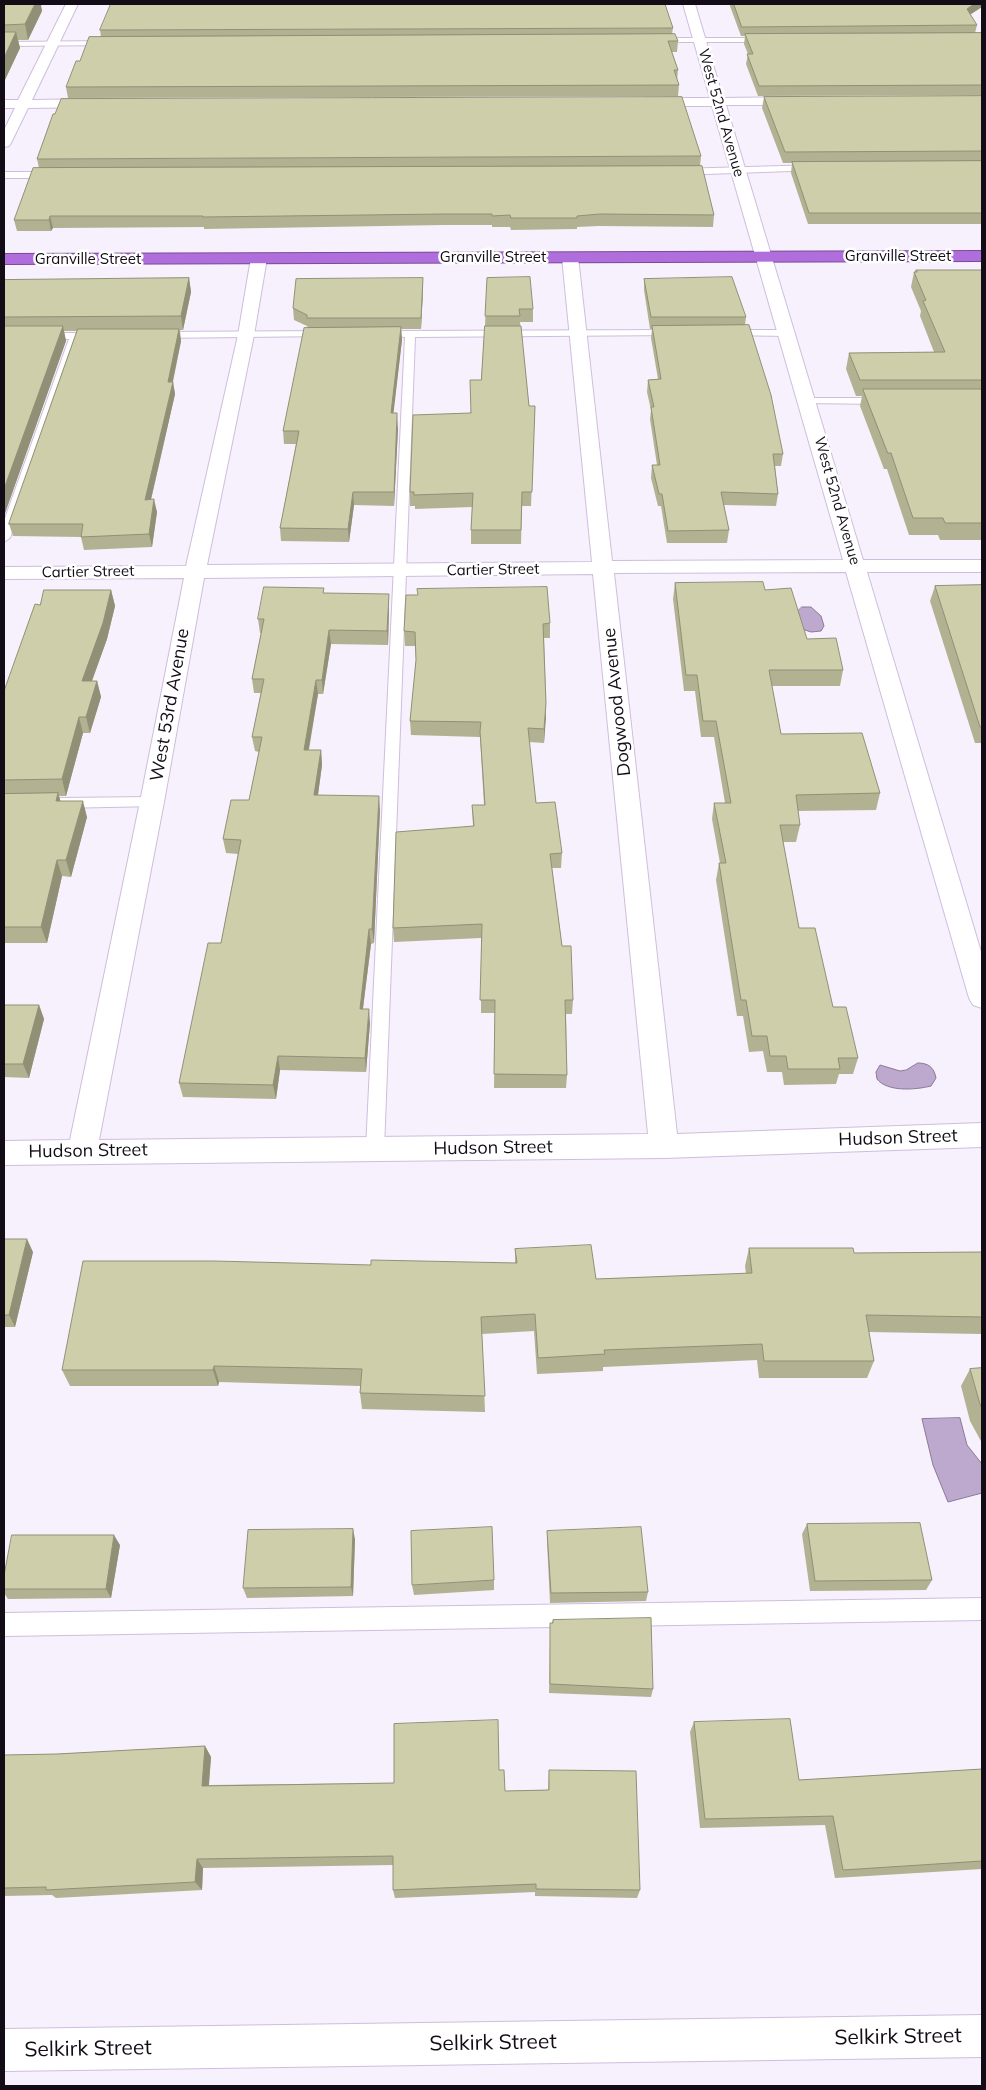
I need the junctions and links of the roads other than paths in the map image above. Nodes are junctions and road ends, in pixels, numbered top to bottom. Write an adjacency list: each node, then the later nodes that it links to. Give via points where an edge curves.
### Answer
1 (72, 4): 6 (street)
2 (689, 4): 4 (street, West 52nd Avenue)
3 (642, 40): 4 (lane)
4 (700, 40): 5 (lane); 11 (street, West 52nd Avenue)
5 (778, 40)
6 (53, 43): 7 (lane); 8 (lane); 14 (street)
7 (124, 43)
8 (4, 44)
9 (818, 101): 11 (street)
10 (634, 102): 11 (street)
11 (718, 102): 17 (street, West 52nd Avenue)
12 (105, 103): 14 (street)
13 (4, 104): 14 (street)
14 (23, 104): 15 (street)
15 (4, 143)
16 (825, 168): 17 (lane)
17 (738, 170): 18 (lane); 21 (street, West 52nd Avenue)
18 (668, 172)
19 (4, 175): 20 (lane)
20 (61, 175)
21 (764, 256): 22 (highway, Granville Street); 23 (highway, Granville Street); 29 (street, West 52nd Avenue)
22 (982, 256)
23 (570, 257): 24 (highway, Granville Street); 26 (street, Dogwood Avenue)
24 (259, 258): 25 (highway, Granville Street); 30 (street, West 53rd Avenue)
25 (4, 259)
26 (579, 333): 27 (lane); 33 (lane); 43 (street, Dogwood Avenue)
27 (688, 333)
28 (718, 333): 29 (lane)
29 (787, 333): 39 (street, West 52nd Avenue)
30 (246, 334): 31 (lane); 34 (lane); 45 (street, West 53rd Avenue)
31 (341, 334)
32 (391, 334): 33 (lane)
33 (410, 334): 44 (lane)
34 (142, 335)
35 (4, 336): 36 (lane)
36 (75, 336): 37 (lane); 40 (lane)
37 (113, 336)
38 (894, 400): 39 (lane)
39 (807, 401): 41 (street, West 52nd Avenue)
40 (4, 538)
41 (856, 566): 42 (street, Cartier Street); 43 (street, Cartier Street); 49 (street, West 52nd Avenue)
42 (982, 566)
43 (603, 568): 44 (street, Cartier Street); 51 (street, Dogwood Avenue)
44 (399, 571): 45 (street, Cartier Street); 52 (lane)
45 (195, 572): 46 (street, Cartier Street); 47 (street, West 53rd Avenue)
46 (4, 573)
47 (152, 802): 48 (lane); 53 (street, West 53rd Avenue)
48 (41, 803)
49 (982, 998)
50 (982, 1135): 51 (street, Hudson Street)
51 (664, 1146): 52 (street, Hudson Street)
52 (375, 1149): 53 (street, Hudson Street)
53 (82, 1151): 54 (street, Hudson Street)
54 (4, 1153)
55 (982, 1609): 56 (lane)
56 (4, 1625)
57 (982, 2036): 58 (street, Selkirk Street)
58 (4, 2050)

